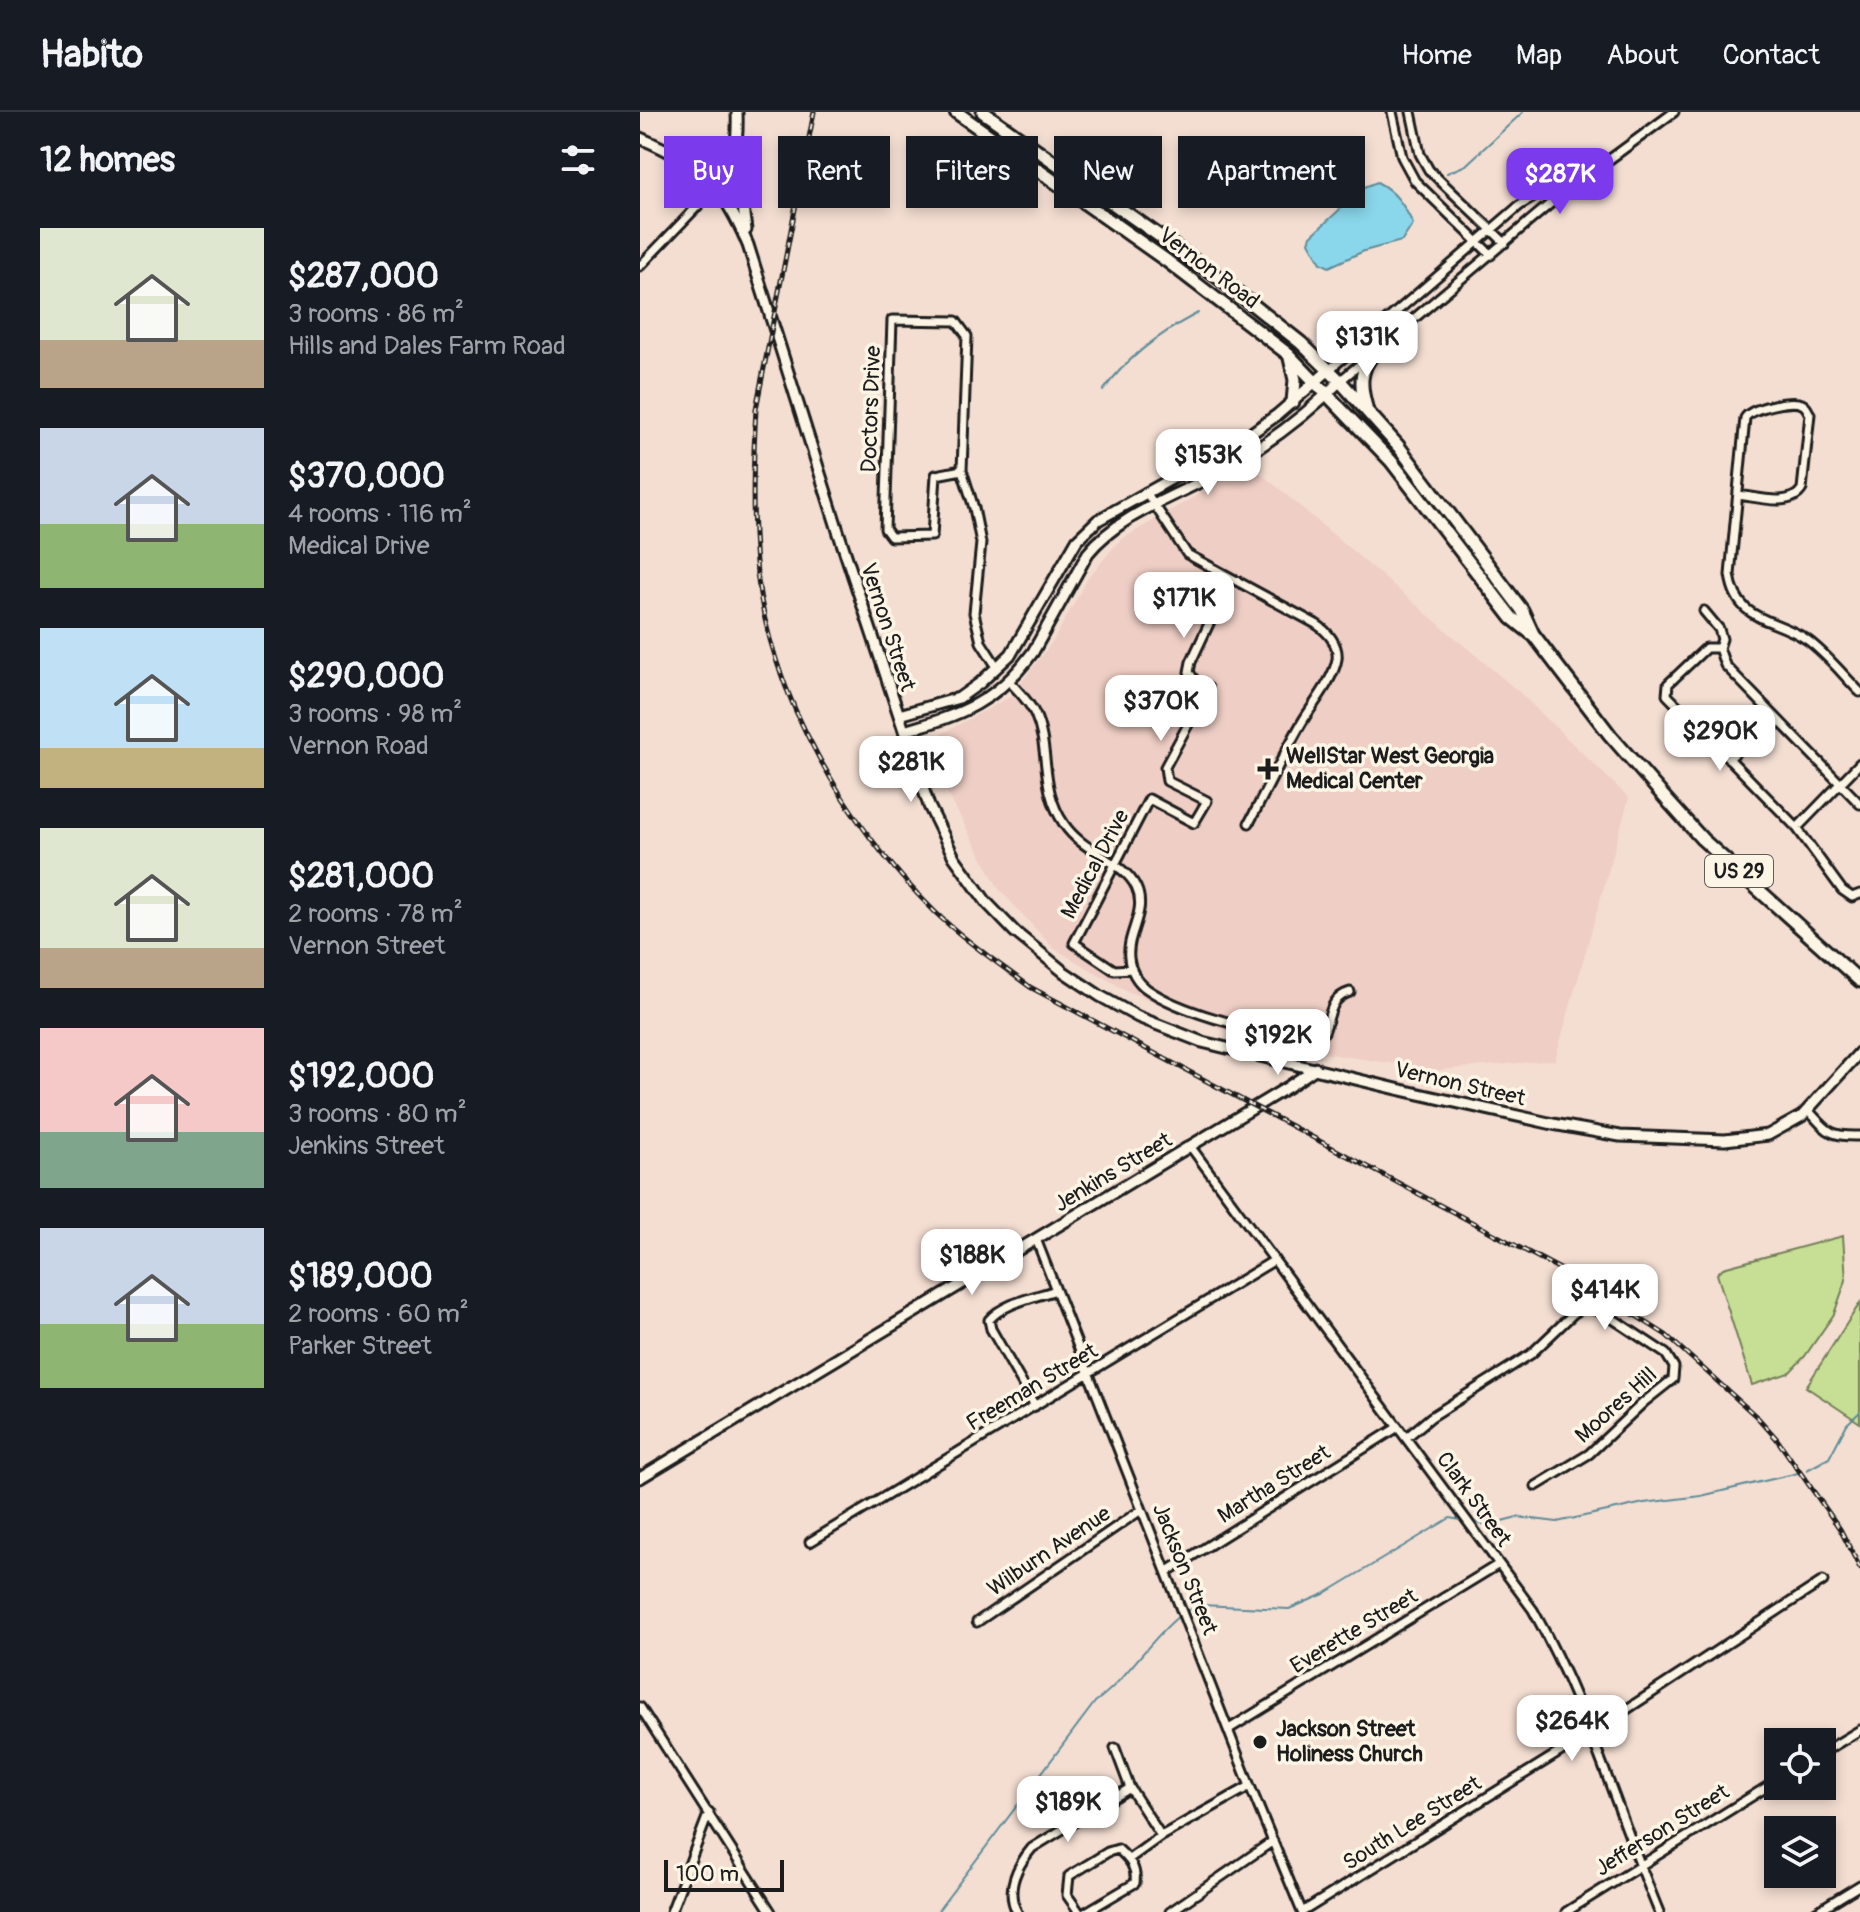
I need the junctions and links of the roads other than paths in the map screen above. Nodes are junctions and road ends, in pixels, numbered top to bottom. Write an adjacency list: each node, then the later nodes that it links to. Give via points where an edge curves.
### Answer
1 (737, 112): 7 (street)
2 (956, 112): 21 (main road, Vernon Road / US 29)
3 (983, 112): 22 (main road, Vernon Road / US 29, via 1219,278)
4 (1392, 112): 15 (street, via 1410,173)
5 (1411, 112): 14 (street, via 1417,145 1429,170)
6 (1674, 112): 10 (street)
7 (736, 136)
8 (640, 138): 9 (street)
9 (664, 150)
10 (1598, 168): 14 (street, via 1541,191); 16 (street)
11 (696, 208): 19 (street)
12 (732, 208): 17 (street)
13 (742, 208): 17 (street)
14 (1491, 229): 15 (street); 16 (street)
15 (1476, 241): 18 (street); 22 (street)
16 (1505, 243): 18 (street)
17 (748, 245): 39 (street, Vernon Street)
18 (1491, 255): 20 (street)
19 (640, 266)
20 (1374, 353): 24 (street); 27 (main road, via 1361,382)
21 (1288, 354): 23 (main road, Vernon Road / US 29); 26 (main road, via 1295,380)
22 (1329, 370): 23 (street); 24 (main road, Vernon Road / US 29)
23 (1317, 381): 25 (main road, Vernon Road / US 29); 26 (street)
24 (1340, 381): 25 (street); 27 (main road, Vernon Road / US 29)
25 (1328, 393): 31 (street, via 1264,444); 34 (main road, Vernon Road / US 29, via 1412,487 1512,618)
26 (1293, 402): 29 (street, via 1243,439)
27 (1368, 411): 34 (main road, Vernon Road / US 29, via 1522,610)
28 (962, 470): 28 (street, Doctors Drive, via 936,475 932,536 891,537 885,529 892,320 956,321 967,336); 36 (street, Doctors Drive, via 980,532 975,622)
29 (1146, 492): 31 (street); 36 (street, via 1098,520 1077,540 1024,635)
30 (1738, 495): 30 (street, via 1748,412 1799,403 1806,407 1810,414 1797,496 1788,500); 38 (street, via 1730,575 1737,601 1747,612 1809,641)
31 (1154, 507): 32 (street, via 1187,554); 37 (street, via 1093,547 1033,652)
32 (1230, 579): 46 (street, via 1326,631 1337,659); 48 (street, Medical Drive, via 1191,662 1189,672 1208,688 1165,767 1167,781 1207,801 1194,823 1149,799)
33 (1704, 611): 35 (street, via 1719,629)
34 (1533, 634): 51 (main road, Vernon Road / US 29, via 1610,735 1702,839)
35 (1719, 648): 40 (street, via 1725,665); 42 (street, via 1706,648 1668,684 1667,695)
36 (997, 667): 37 (street); 39 (street, via 959,698)
37 (1009, 681): 41 (street, via 969,710); 48 (street, via 1035,714 1048,790 1064,824 1082,845)
38 (1860, 692)
39 (899, 715): 41 (street, Vernon Street)
40 (1773, 715): 42 (street); 44 (street)
41 (904, 731): 54 (street, Vernon Street, via 929,806 954,857 994,910 1046,959 1100,996 1158,1026 1224,1048)
42 (1729, 759): 47 (street)
43 (1860, 763): 44 (street)
44 (1841, 783): 45 (street); 47 (street)
45 (1860, 804)
46 (1249, 823)
47 (1797, 828): 49 (street, via 1842,890 1852,897)
48 (1114, 864): 50 (street, via 1133,882 1140,899 1129,945); 50 (street, Medical Drive, via 1074,943 1114,970)
49 (1860, 894)
50 (1132, 969): 52 (street, via 1148,990 1181,1005 1302,1040 1324,1032 1333,1002)
51 (1860, 981)
52 (1350, 992)
53 (1860, 1052): 55 (street, Vernon Street)
54 (1316, 1068): 55 (street, Vernon Street, via 1620,1136 1757,1138 1787,1127); 57 (street, Jenkins Street)
55 (1808, 1110): 56 (street, via 1838,1137)
56 (1860, 1136)
57 (1190, 1146): 58 (street, Jenkins Street); 59 (street, Clark Street)
58 (1036, 1239): 60 (street, Jackson Street); 65 (street, Jenkins Street)
59 (1273, 1261): 61 (street, Freeman Street); 63 (street, Clark Street)
60 (1056, 1290): 61 (street, Jackson Street); 62 (street, via 989,1320)
61 (1088, 1374): 62 (street, Freeman Street); 67 (street, Jackson Street)
62 (1035, 1406): 68 (street, Freeman Street)
63 (1398, 1427): 64 (street, Clark Street); 70 (street, Martha Street)
64 (1407, 1437): 66 (street, Moores Hill, via 1531,1354 1574,1313 1590,1308 1604,1313 1666,1354 1674,1367 1673,1379 1589,1454); 69 (street, Clark Street)
65 (640, 1478)
66 (1536, 1486)
67 (1141, 1510): 70 (street, Jackson Street); 72 (street, Wilburn Avenue)
68 (810, 1542)
69 (1499, 1564): 74 (street, Everette Street); 76 (street, Clark Street, via 1552,1644)
70 (1168, 1571): 74 (street, Jackson Street)
71 (1823, 1581): 76 (street, South Lee Street)
72 (977, 1622)
73 (640, 1707): 82 (street)
74 (1229, 1729): 79 (street, Jackson Street)
75 (1860, 1730): 77 (street)
76 (1592, 1732): 86 (street, Clark Street); 94 (street, South Lee Street)
77 (1836, 1745)
78 (1115, 1748): 80 (street)
79 (1250, 1786): 83 (street); 84 (street, Jackson Street)
80 (1130, 1788): 83 (street); 90 (street, via 1032,1848 1012,1885)
81 (1764, 1789): 86 (street, Jefferson Street)
82 (709, 1812): 88 (street); 89 (street)
83 (1161, 1836): 85 (street)
84 (1273, 1841): 93 (street); 94 (street, Jackson Street)
85 (1129, 1859): 91 (street, via 1118,1849 1069,1876 1067,1895); 92 (street, via 1135,1883)
86 (1640, 1865): 95 (street, Jefferson Street); 96 (street, Clark Street)
87 (1860, 1885): 97 (street)
88 (671, 1912)
89 (771, 1912)
90 (1017, 1912)
91 (1079, 1912)
92 (1086, 1912)
93 (1170, 1912)
94 (1302, 1912)
95 (1566, 1912)
96 (1659, 1912)
97 (1816, 1912)

